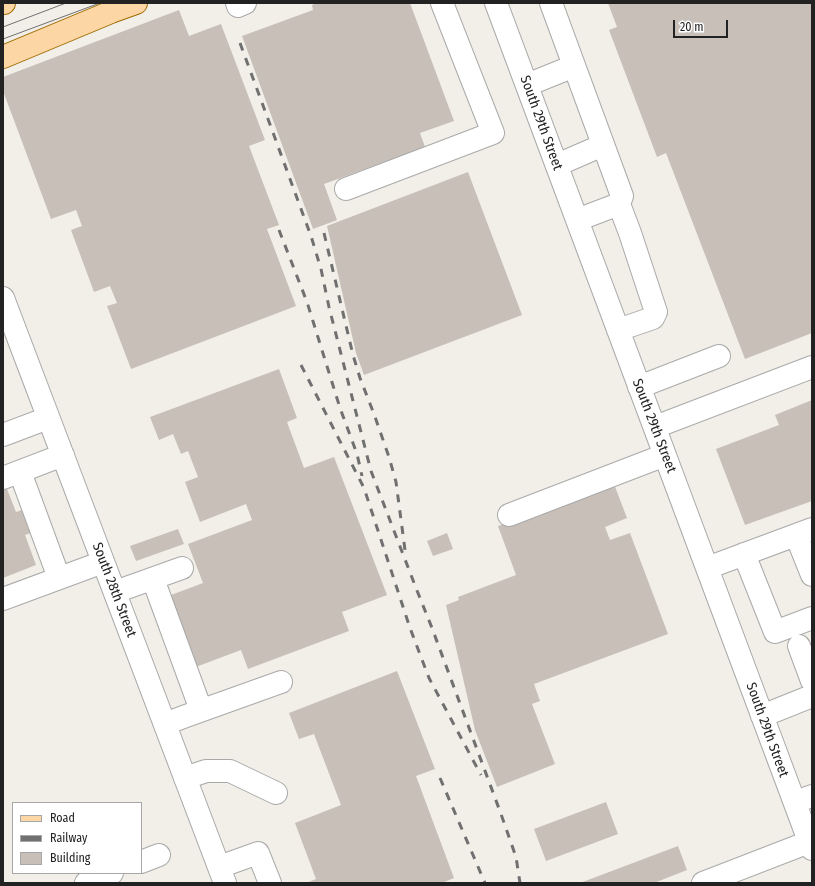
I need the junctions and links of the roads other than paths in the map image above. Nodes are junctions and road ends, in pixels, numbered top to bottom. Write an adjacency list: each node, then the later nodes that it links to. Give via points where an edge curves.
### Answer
1 (136, 3): 7 (main road)
2 (237, 3): 3 (street, via 238,6)
3 (246, 3)
4 (442, 3): 12 (street, via 493,133)
5 (496, 3): 9 (street, South 29th Street)
6 (551, 3): 8 (street)
7 (3, 57)
8 (574, 66): 9 (street); 10 (street)
9 (527, 85): 11 (street, South 29th Street)
10 (603, 145): 11 (street); 13 (street, via 622,196)
11 (557, 164): 14 (street, South 29th Street)
12 (346, 189)
13 (619, 204): 14 (street); 16 (street, via 656,312 652,318)
14 (577, 220): 16 (street, South 29th Street)
15 (3, 298): 20 (street, South 28th Street)
16 (618, 330): 19 (street, South 29th Street)
17 (719, 356): 19 (street)
18 (812, 367): 21 (street)
19 (640, 387): 21 (street, South 29th Street)
20 (48, 418): 22 (street); 23 (street, South 28th Street)
21 (654, 427): 24 (street, South 29th Street)
22 (3, 435)
23 (63, 455): 25 (street); 29 (street, South 28th Street)
24 (665, 456): 26 (street); 31 (street, South 29th Street)
25 (12, 475): 33 (street)
26 (509, 515)
27 (804, 532): 28 (street); 32 (street)
28 (744, 554): 31 (street); 37 (street, via 775,632)
29 (103, 562): 33 (street); 35 (street, South 28th Street)
30 (182, 568): 34 (street)
31 (707, 568): 43 (street, South 29th Street)
32 (812, 575)
33 (59, 578): 36 (street)
34 (152, 579): 35 (street); 42 (street)
35 (115, 592): 44 (street, South 28th Street)
36 (3, 599)
37 (812, 618)
38 (798, 646): 39 (street)
39 (812, 681)
40 (281, 682): 42 (street)
41 (812, 696): 43 (street)
42 (201, 710): 44 (street)
43 (762, 716): 47 (street, South 29th Street)
44 (165, 724): 45 (street, South 28th Street)
45 (185, 778): 46 (street, via 206,771 230,771); 50 (street, South 28th Street)
46 (276, 793)
47 (803, 799): 48 (street, South 29th Street)
48 (811, 846): 53 (street)
49 (109, 874): 51 (street)
50 (222, 875): 52 (street, via 258,853)
51 (86, 883)
52 (270, 883)
53 (703, 883)

